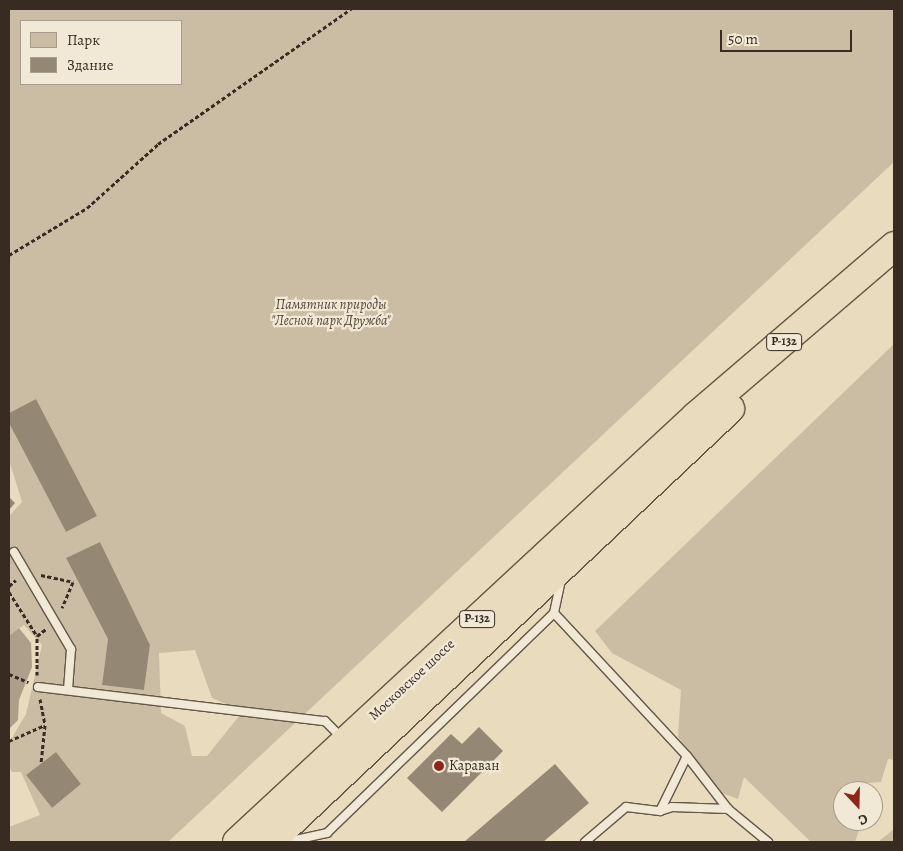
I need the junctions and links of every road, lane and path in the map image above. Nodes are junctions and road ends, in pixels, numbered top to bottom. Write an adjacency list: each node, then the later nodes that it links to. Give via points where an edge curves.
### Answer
1 (351, 9): 3 (path, via 158,144 87,208)
2 (894, 246): 4 (highway, Р-132)
3 (9, 256)
4 (703, 423): 6 (highway, Московское шоссе / Р-132); 15 (highway, Московское шоссе / Р-132)
5 (14, 552): 13 (lane, via 71,649)
6 (564, 566): 8 (lane); 21 (highway, Московское шоссе / Р-132)
7 (9, 592): 9 (path)
8 (554, 613): 16 (lane); 22 (lane, via 327,833)
9 (37, 636)
10 (9, 674): 11 (path)
11 (28, 682)
12 (38, 687): 13 (lane)
13 (68, 690): 15 (lane, via 325,721)
14 (9, 741): 17 (path, via 45,725)
15 (345, 741): 20 (highway, Московское шоссе / Р-132)
16 (687, 756): 18 (lane); 19 (lane)
17 (41, 763)
18 (728, 809): 19 (lane, via 672,807); 24 (lane)
19 (660, 811): 23 (lane, via 626,807)
20 (237, 842)
21 (270, 842)
22 (286, 842)
23 (585, 842)
24 (768, 842)

